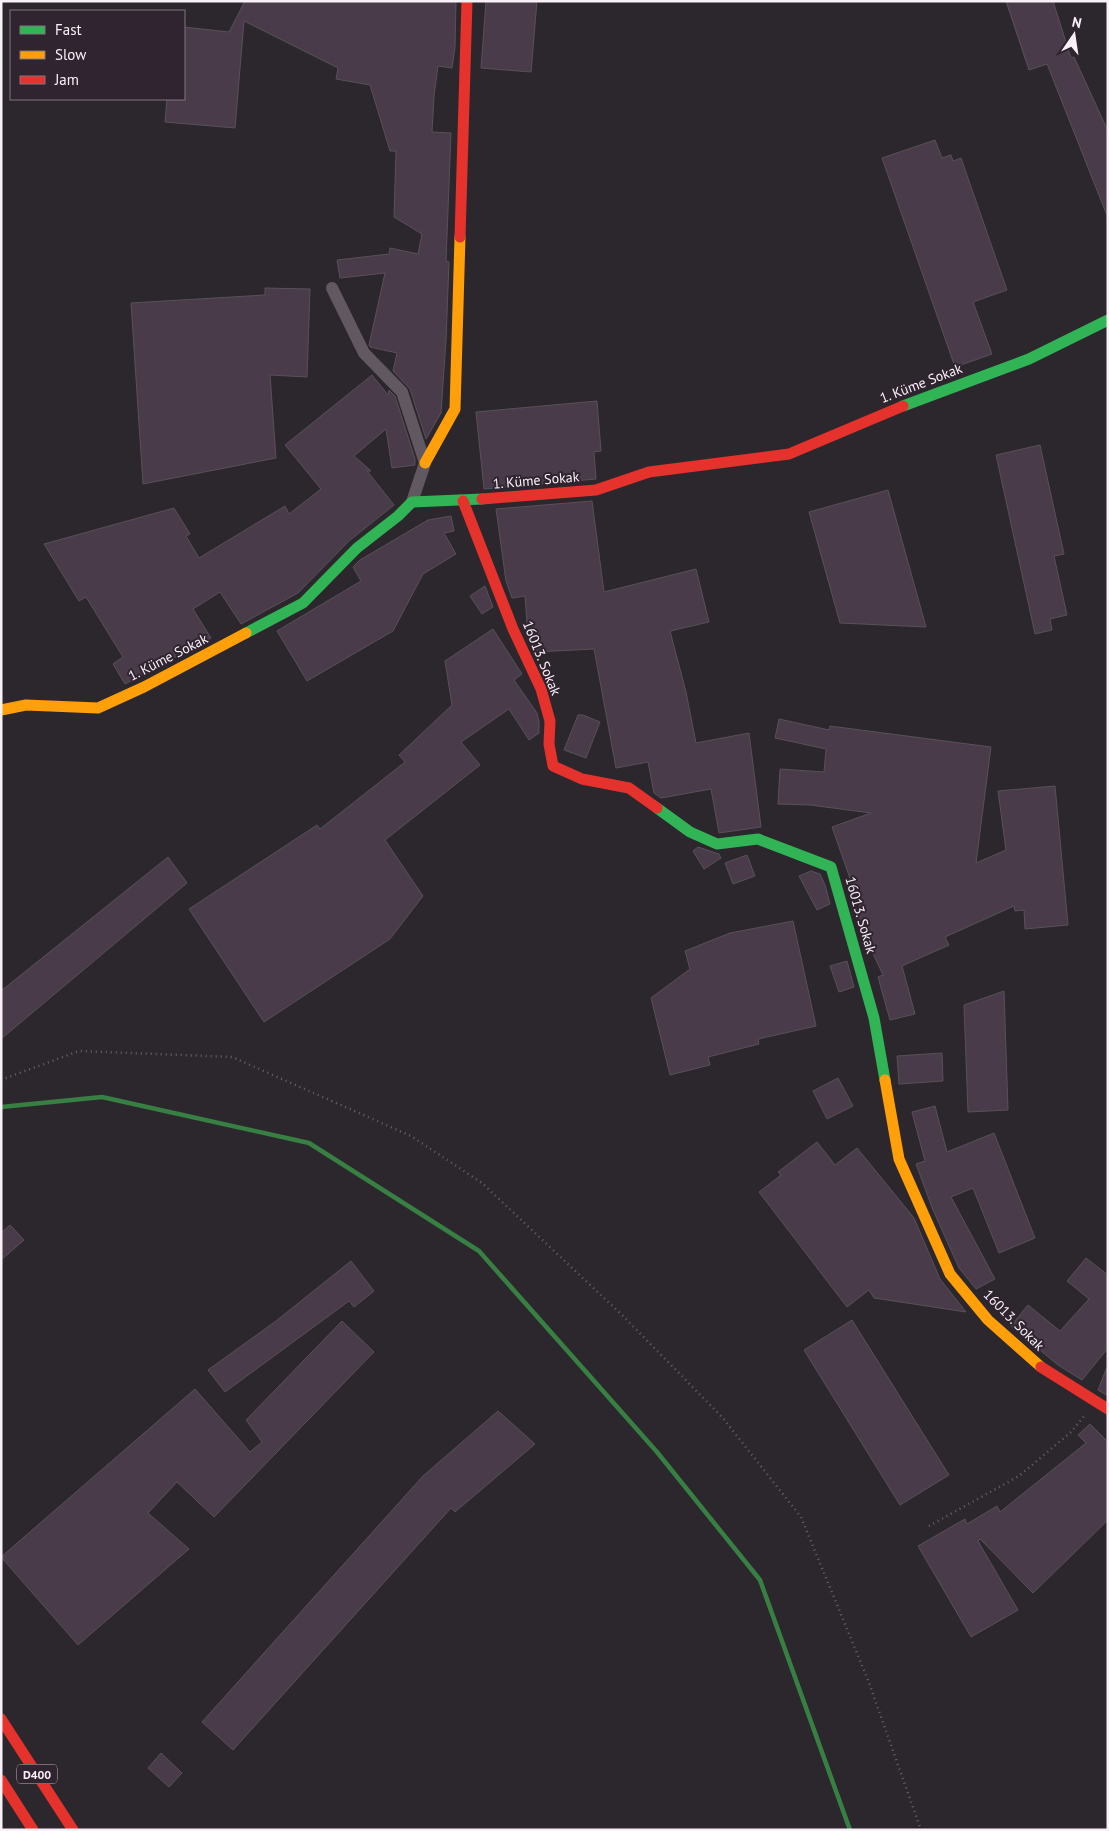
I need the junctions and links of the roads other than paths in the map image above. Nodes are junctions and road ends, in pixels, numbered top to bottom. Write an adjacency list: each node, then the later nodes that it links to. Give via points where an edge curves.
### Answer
1 (467, 1): 4 (main road, via 455,409)
2 (332, 288): 4 (street, via 364,353 402,392)
3 (1108, 320): 5 (main road, 1. Küme Sokak, via 1029,359 928,396 789,454 649,472 596,490)
4 (425, 463): 6 (street)
5 (463, 501): 6 (main road, 1. Küme Sokak); 8 (main road, 16013. Sokak, via 540,689 550,721 549,744 553,766 582,779 628,788 690,832 717,844 758,840 832,867 874,1018 899,1159 950,1274 988,1320 1038,1364)
6 (412, 502): 7 (main road, 1. Küme Sokak, via 356,548 303,602 144,688 98,708 26,705)
7 (1, 710)
8 (1108, 1408)
9 (1, 1719): 12 (main road, D400)
10 (1, 1780): 11 (main road, D400)
11 (34, 1830)
12 (73, 1830)

